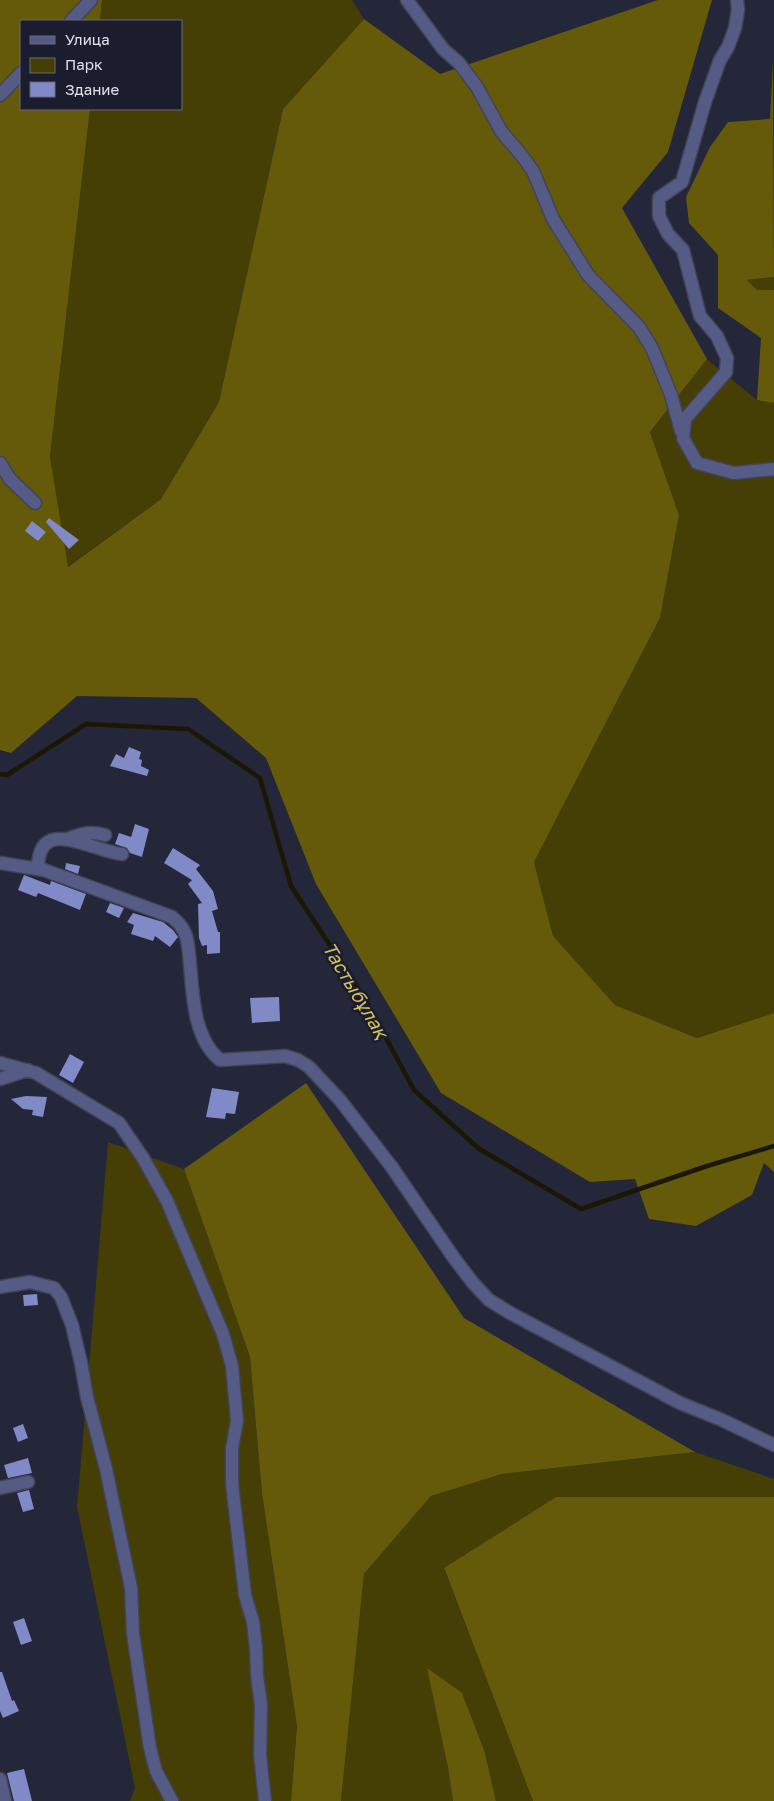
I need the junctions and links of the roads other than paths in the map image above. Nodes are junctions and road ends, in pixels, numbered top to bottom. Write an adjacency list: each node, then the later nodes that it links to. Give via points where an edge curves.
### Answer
1 (91, 0): 4 (street)
2 (408, 0): 7 (street, via 443,49 477,86 501,131 533,171 553,219 588,275 639,327 652,348 671,395)
3 (737, 0): 7 (street, via 735,28 705,102 682,182 659,198 659,216 668,234 683,250 700,316 717,336 727,358 726,372 685,419)
4 (72, 20)
5 (20, 74): 6 (street)
6 (0, 95)
7 (683, 438): 9 (street, via 698,463 734,473)
8 (0, 463): 10 (street, via 10,480)
9 (774, 469)
10 (35, 504)
11 (104, 835): 12 (street, via 84,832)
12 (70, 838): 13 (street, via 100,850); 15 (street, via 57,838 43,846 38,856)
13 (122, 854)
14 (0, 863): 15 (street)
15 (38, 869): 20 (street, via 159,911 180,924 188,941 199,1025 211,1053 220,1060 285,1056 309,1067 340,1100 391,1166 454,1258 489,1300 680,1403)
16 (0, 1063): 17 (street)
17 (28, 1070): 18 (street); 26 (street, via 119,1123 167,1201 223,1334 232,1366 237,1421 232,1448 232,1484 245,1595 256,1649)
18 (0, 1079)
19 (0, 1287): 25 (street, via 30,1282 54,1288 72,1325 131,1588 133,1634 150,1748 156,1771)
20 (774, 1445)
21 (28, 1482): 22 (street)
22 (0, 1488)
23 (0, 1779): 24 (street)
24 (5, 1801)
25 (172, 1801)
26 (265, 1801)

